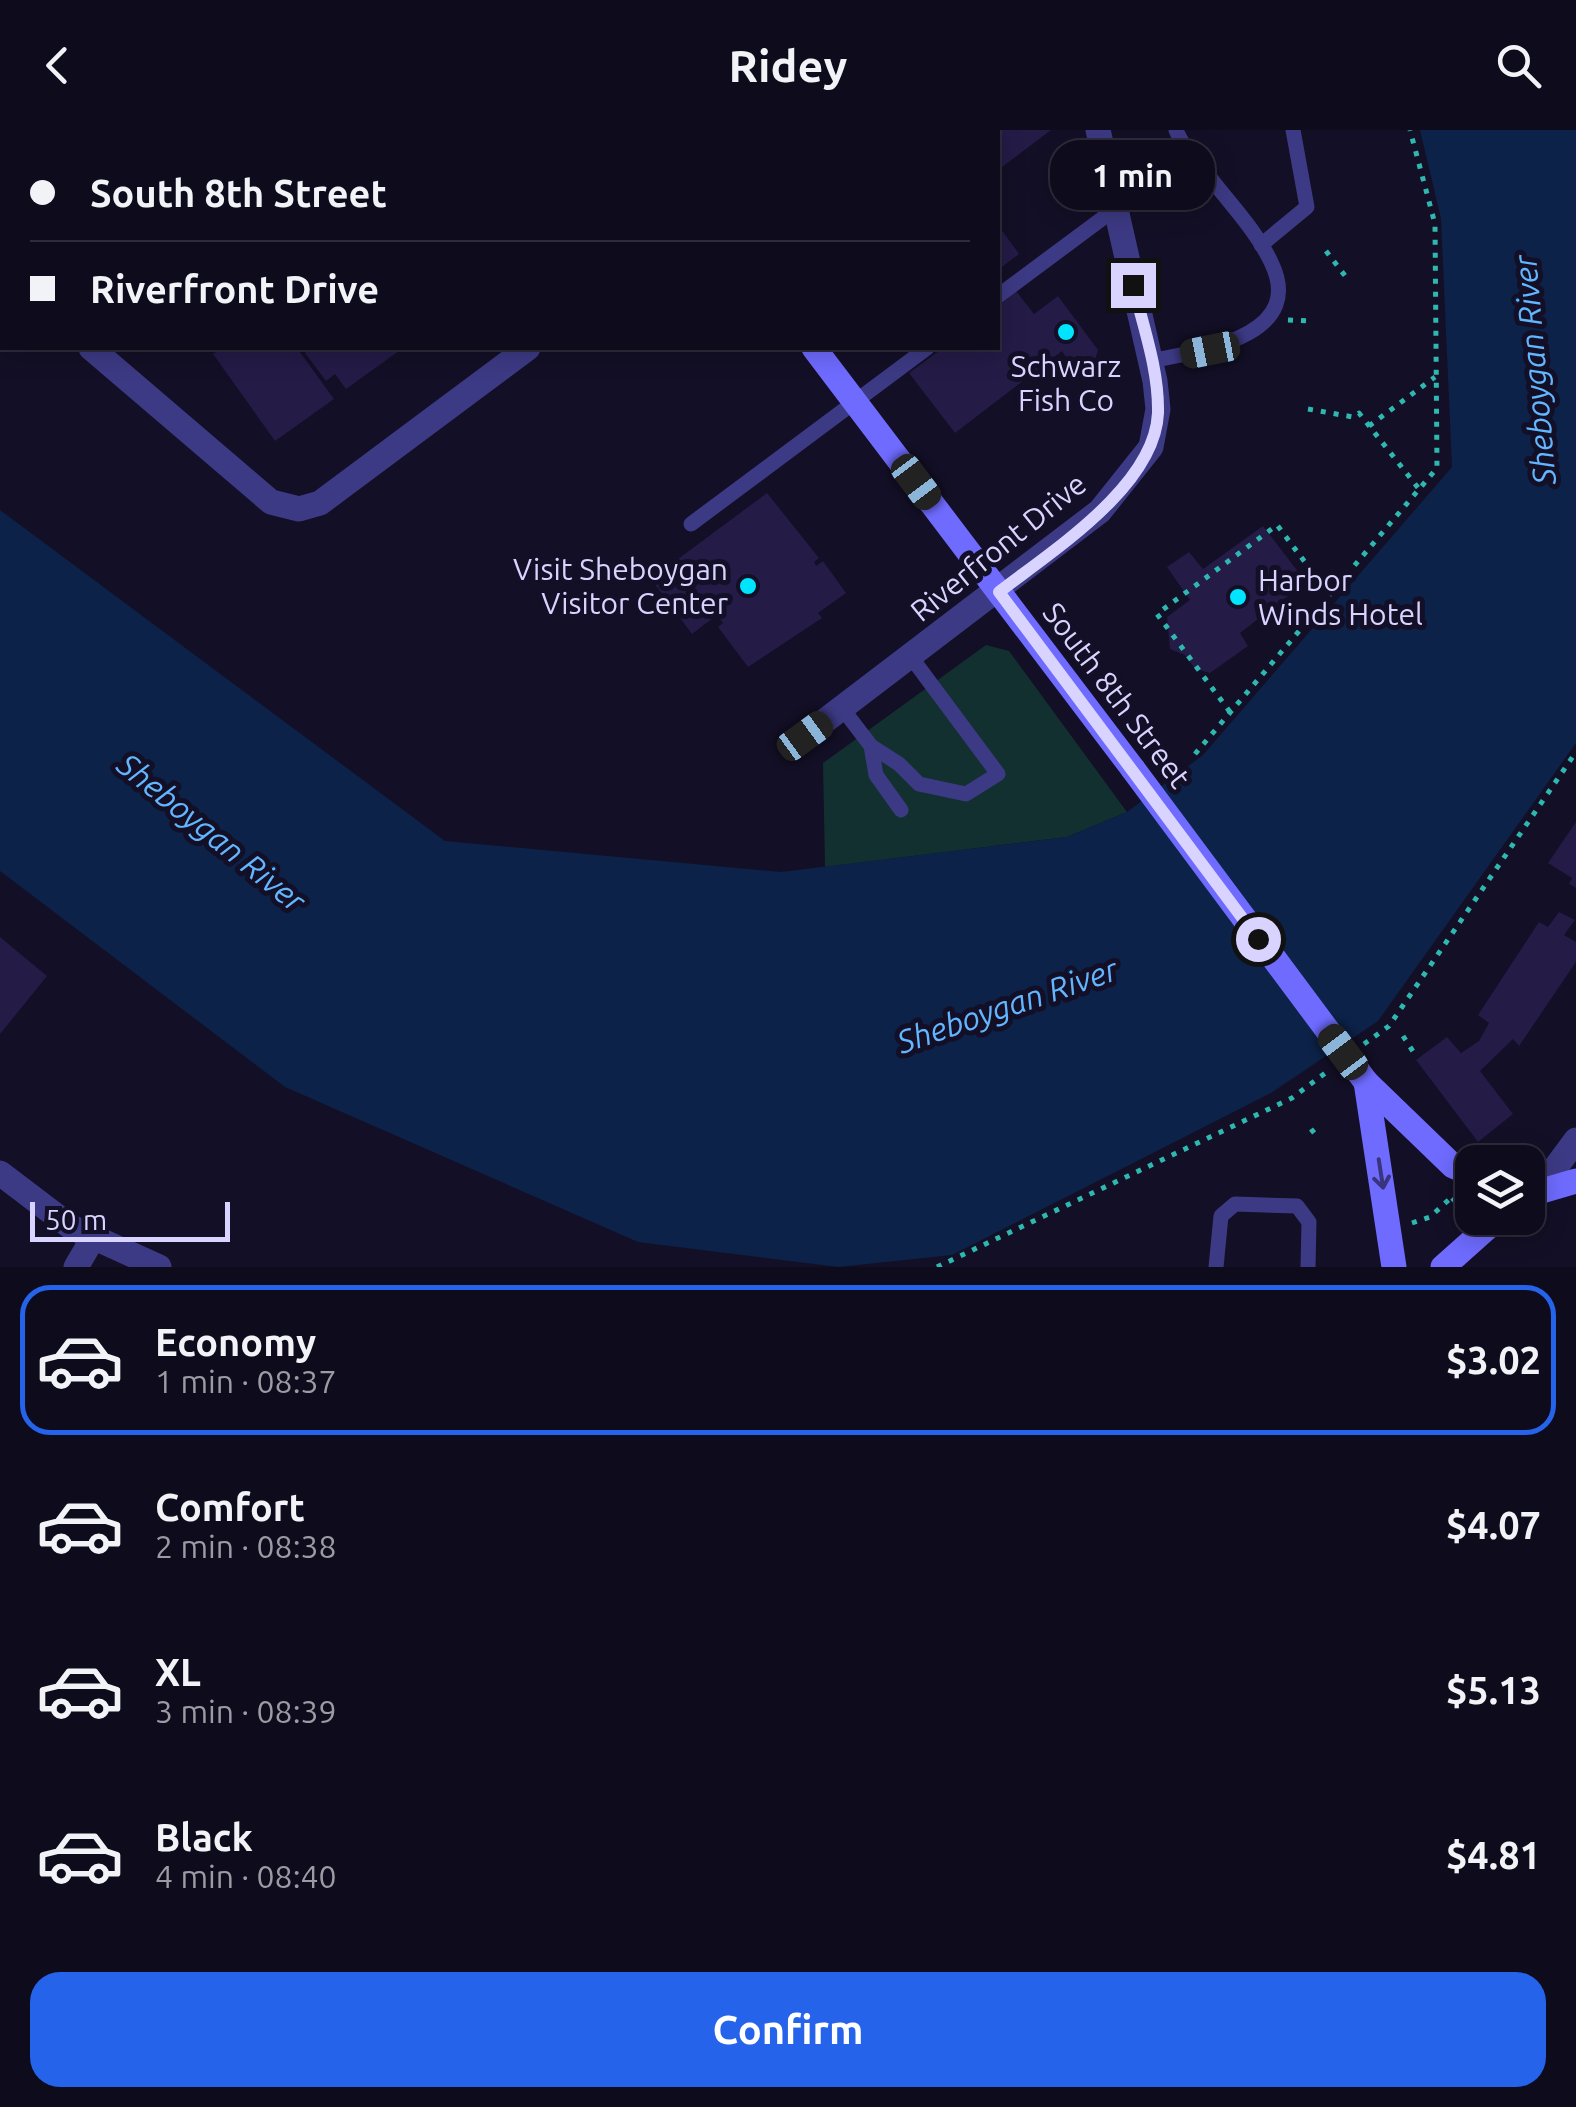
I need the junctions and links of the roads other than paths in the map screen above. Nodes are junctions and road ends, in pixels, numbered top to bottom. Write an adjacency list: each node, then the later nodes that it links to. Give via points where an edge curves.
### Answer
1 (1098, 130): 4 (street, Riverfront Drive)
2 (1176, 130): 5 (lane)
3 (1294, 130): 5 (lane, via 1307,206)
4 (1115, 209): 6 (lane); 11 (street, Riverfront Drive)
5 (1261, 245): 11 (lane, via 1278,285 1266,320 1225,346)
6 (1000, 295)
7 (525, 350): 10 (street, via 320,503 298,508 271,502 250,486)
8 (815, 350): 12 (main road, South 8th Street)
9 (924, 350): 12 (lane)
10 (102, 351)
11 (1151, 361): 14 (street, Riverfront Drive, via 1158,410 1146,456 1100,511)
12 (854, 402): 13 (lane); 14 (main road, South 8th Street)
13 (690, 524)
14 (999, 592): 15 (street, Riverfront Drive); 20 (main road, South 8th Street, bridge)
15 (911, 657): 16 (street, Riverfront Drive); 18 (lane, via 998,774 966,794 928,789)
16 (842, 708): 17 (street, Riverfront Drive); 18 (lane)
17 (805, 736)
18 (871, 746): 19 (lane, via 876,776)
19 (901, 810)
20 (1366, 1082): 22 (main road, South 8th Street); 33 (main road, South 8th Street, one-way to 33)
21 (1576, 1140): 24 (street)
22 (1455, 1168)
23 (0, 1173): 28 (street)
24 (1545, 1177)
25 (1576, 1181): 26 (main road)
26 (1545, 1189)
27 (1479, 1235): 34 (main road)
28 (93, 1238): 29 (street); 30 (street)
29 (76, 1267)
30 (159, 1267)
31 (1216, 1267): 32 (lane, via 1221,1216 1235,1204 1297,1206 1308,1222)
32 (1308, 1267)
33 (1394, 1267)
34 (1443, 1267)

